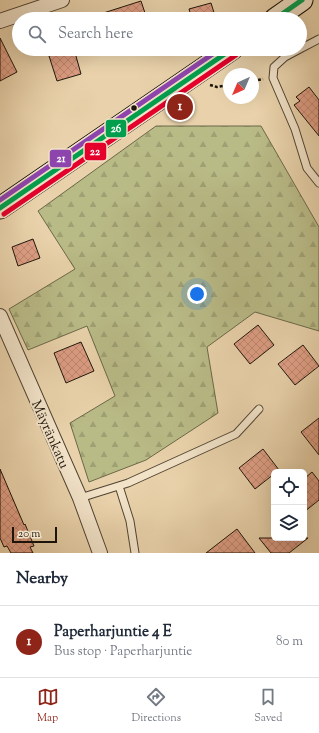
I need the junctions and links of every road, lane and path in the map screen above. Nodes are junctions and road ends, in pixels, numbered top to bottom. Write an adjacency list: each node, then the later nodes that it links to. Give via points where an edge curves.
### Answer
1 (62, 0): 3 (street)
2 (302, 0): 4 (street)
3 (27, 12)
4 (285, 12)
5 (12, 17): 6 (street)
6 (0, 21)
7 (319, 39): 8 (lane)
8 (307, 45)
9 (222, 56): 14 (street)
10 (287, 56): 13 (lane, via 274,67 273,78 295,129 307,168)
11 (206, 85): 12 (path)
12 (223, 86)
13 (319, 183)
14 (0, 208)
15 (0, 316): 18 (street, Mäyränkatu)
16 (259, 409): 17 (lane, via 236,434)
17 (119, 486): 18 (lane); 20 (lane, via 130,521)
18 (80, 498): 19 (street, Mäyränkatu)
19 (100, 553)
20 (135, 553)

